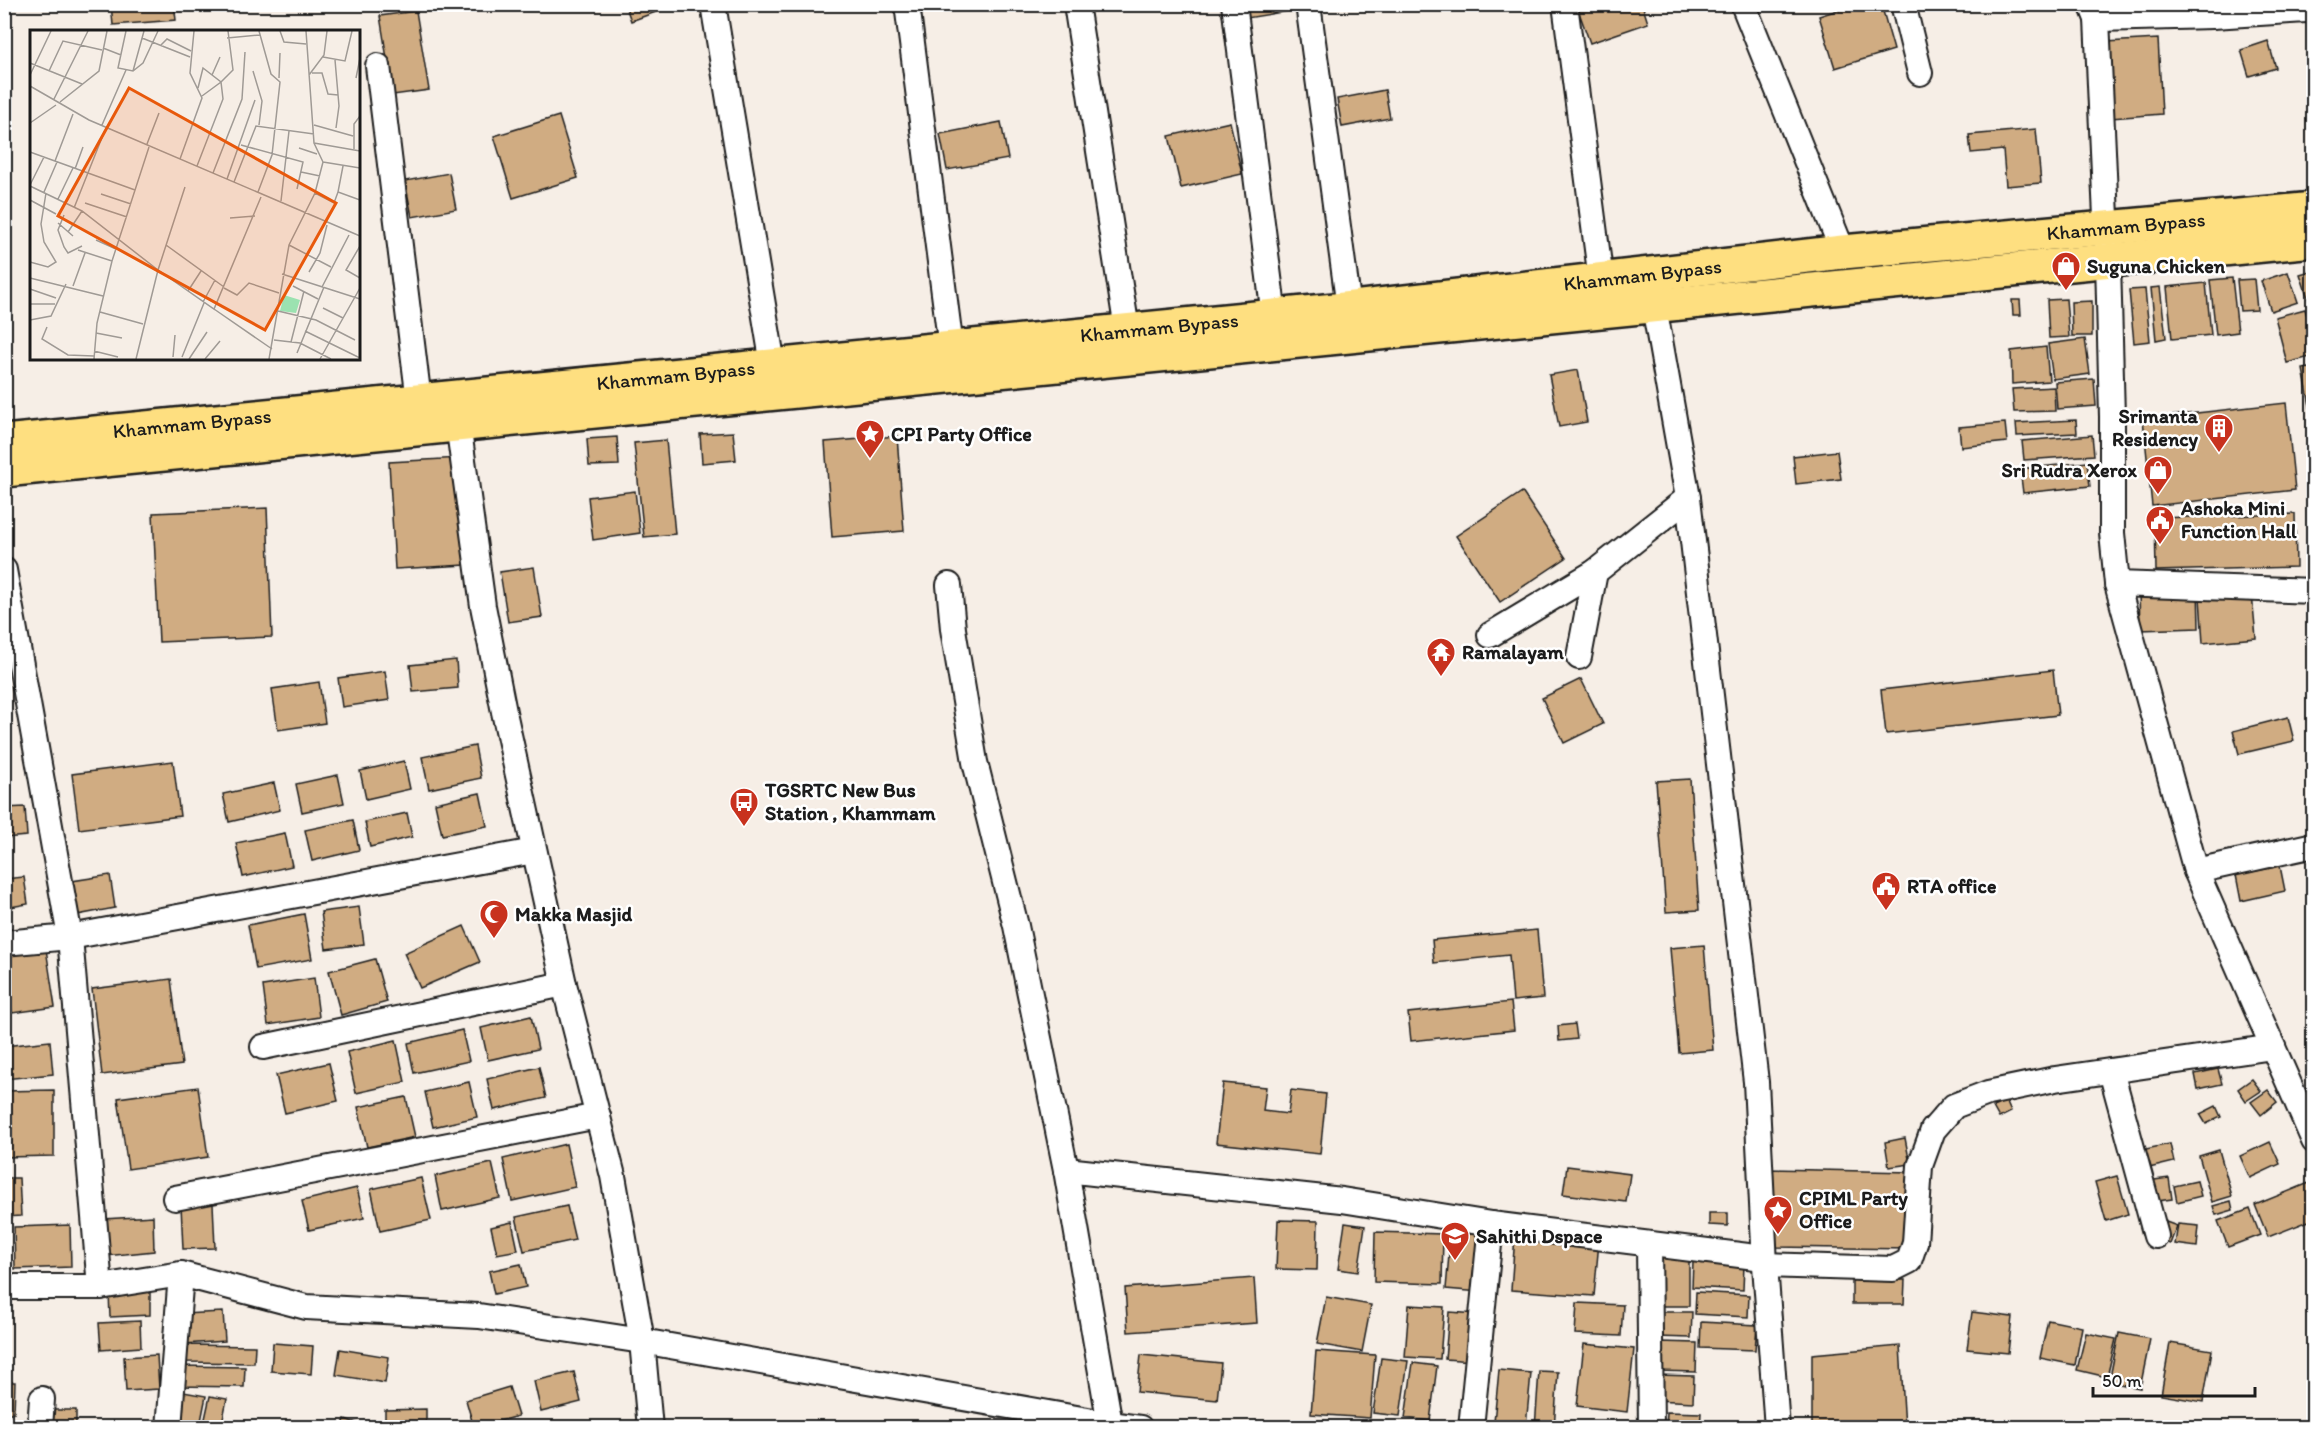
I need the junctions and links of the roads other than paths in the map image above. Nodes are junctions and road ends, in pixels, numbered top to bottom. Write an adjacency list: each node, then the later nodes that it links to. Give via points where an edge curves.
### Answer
1 (713, 4): 24 (street)
2 (907, 4): 23 (street)
3 (1076, 4): 22 (street)
4 (1234, 4): 21 (street)
5 (1308, 4): 20 (street)
6 (1565, 4): 18 (street)
7 (1743, 4): 16 (street)
8 (1903, 4): 12 (street)
9 (2308, 8): 10 (street, via 2213,16)
10 (2094, 12): 14 (street)
11 (378, 66): 25 (street)
12 (1920, 73)
13 (2313, 209): 14 (highway, Khammam Bypass)
14 (2107, 228): 16 (highway, Khammam Bypass); 17 (street)
15 (2313, 240): 17 (highway, Khammam Bypass)
16 (1843, 252): 18 (highway, Khammam Bypass)
17 (2108, 261): 19 (highway, Khammam Bypass); 32 (street, via 2112,533)
18 (1600, 280): 20 (highway, Khammam Bypass)
19 (1654, 306): 23 (highway, Khammam Bypass); 29 (street)
20 (1349, 308): 21 (highway, Khammam Bypass)
21 (1274, 316): 22 (highway, Khammam Bypass)
22 (1127, 330): 23 (highway, Khammam Bypass)
23 (941, 358): 24 (highway, Khammam Bypass); 26 (highway, Khammam Bypass)
24 (773, 366): 26 (highway, Khammam Bypass)
25 (419, 400): 26 (highway, Khammam Bypass); 27 (highway, Khammam Bypass)
26 (456, 411): 28 (highway, Khammam Bypass); 38 (street, via 483,606)
27 (4, 442)
28 (4, 470)
29 (1688, 498): 31 (street); 53 (street, via 1756,1082)
30 (4, 570): 40 (street)
31 (1595, 572): 35 (street); 36 (street)
32 (2117, 584): 34 (street); 39 (street)
33 (949, 585): 48 (street, via 975,762 1016,926)
34 (2313, 591)
35 (1490, 635)
36 (1579, 657)
37 (2313, 845): 39 (street)
38 (534, 851): 40 (street); 42 (street)
39 (2196, 872): 44 (street)
40 (70, 937): 41 (street); 56 (street)
41 (4, 943)
42 (564, 984): 43 (street); 46 (street)
43 (263, 1047)
44 (2273, 1047): 45 (street); 47 (street)
45 (2110, 1071): 51 (street); 53 (street, via 1988,1093 1954,1106 1933,1130 1920,1166 1916,1244 1909,1261 1893,1269)
46 (598, 1116): 49 (street); 57 (street, via 613,1176)
47 (2313, 1141)
48 (1066, 1170): 50 (street, via 1342,1200); 59 (street)
49 (175, 1198)
50 (1491, 1224): 52 (street); 64 (street)
51 (2156, 1236)
52 (1650, 1244): 53 (street); 65 (street)
53 (1764, 1262): 66 (street)
54 (181, 1274): 56 (street); 57 (street, via 306,1307 479,1316); 60 (street)
55 (4, 1287): 56 (street)
56 (100, 1287)
57 (642, 1341): 59 (street); 62 (street)
58 (42, 1399): 61 (street)
59 (1110, 1426): 63 (street)
60 (171, 1427)
61 (40, 1428)
62 (650, 1428)
63 (1140, 1428)
64 (1471, 1428)
65 (1651, 1428)
66 (1777, 1428)

